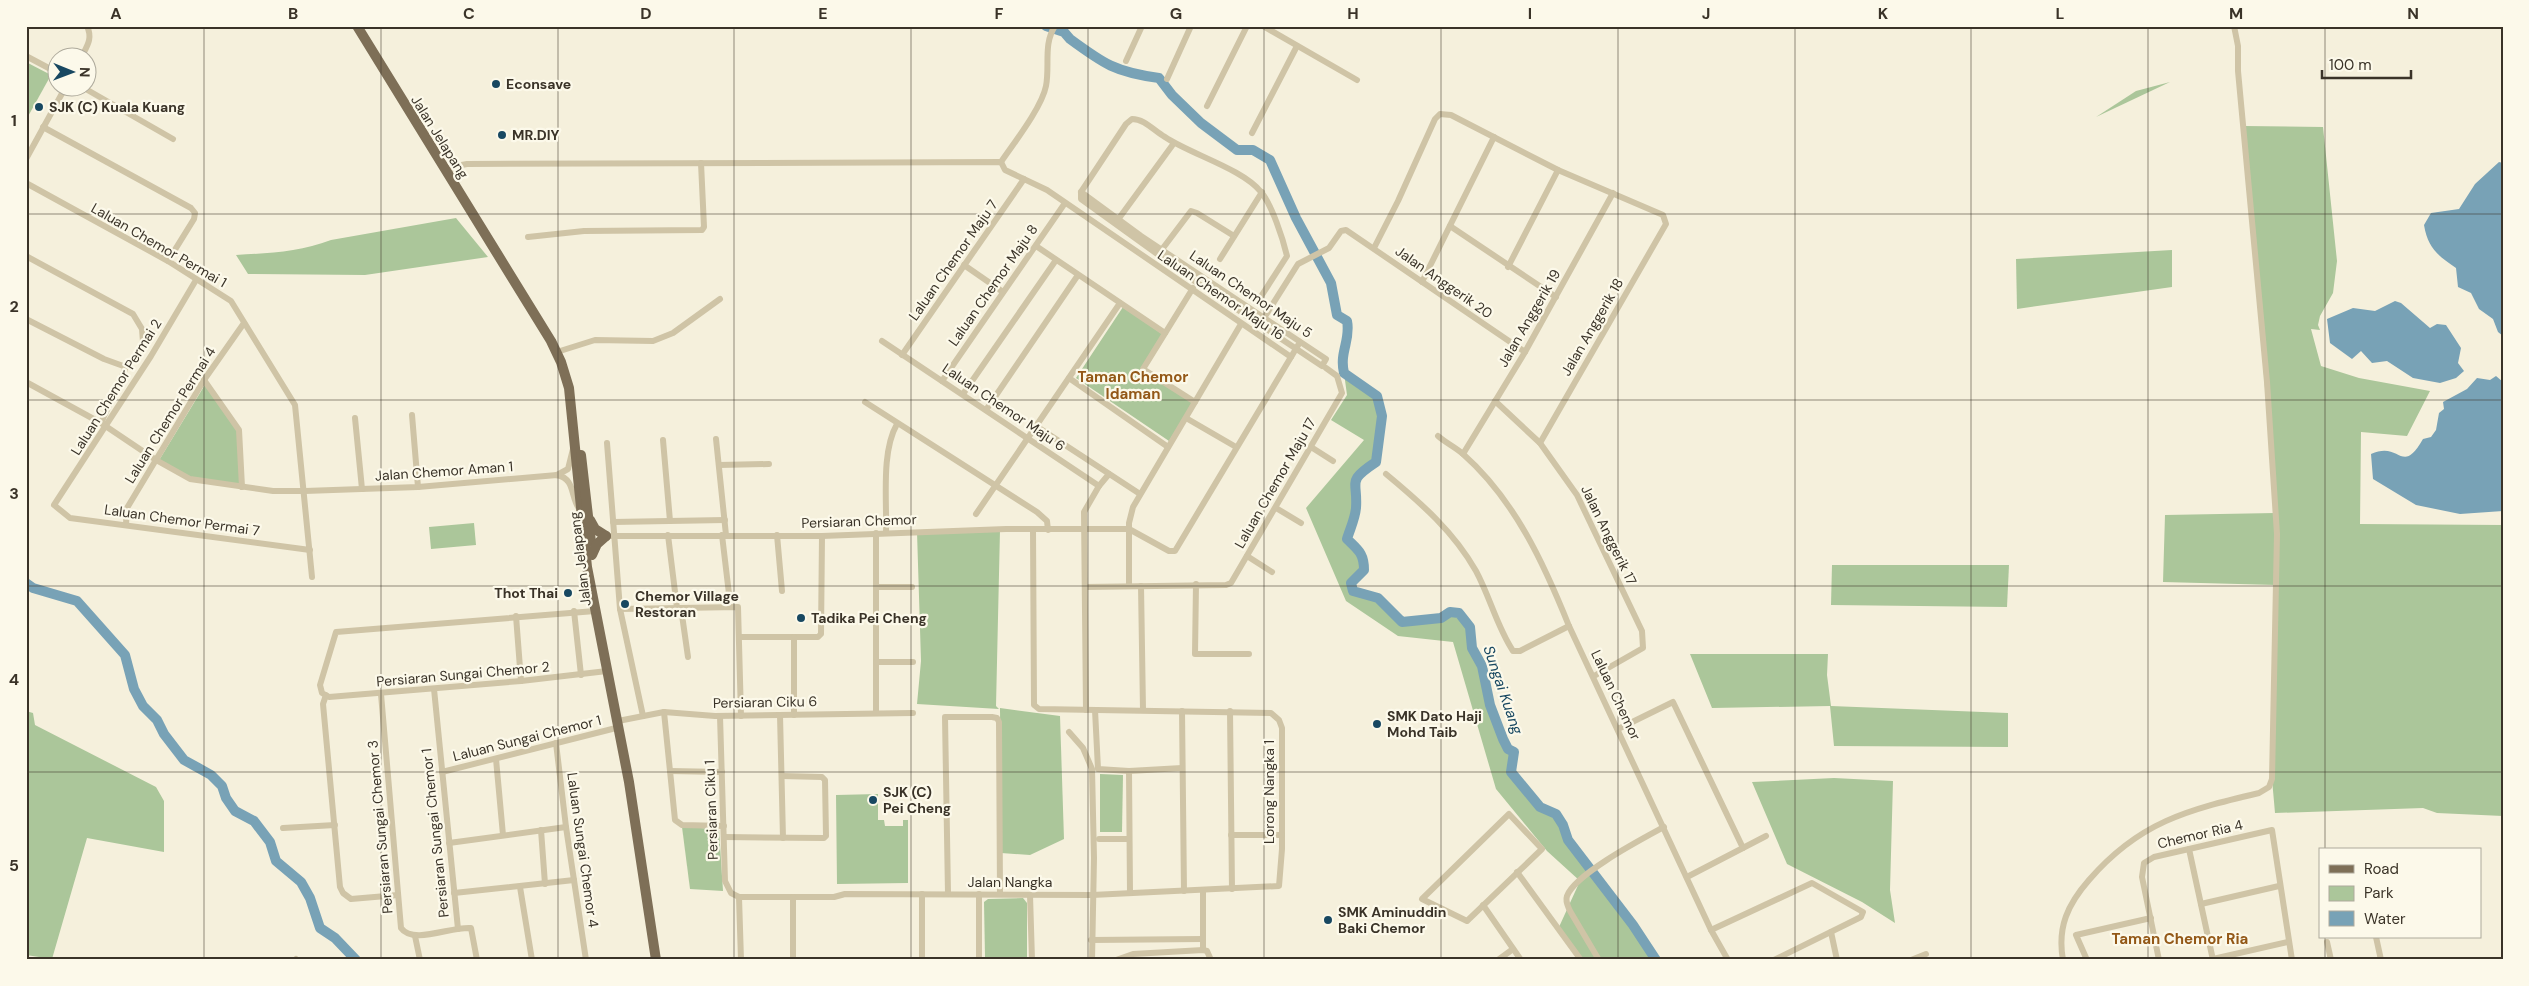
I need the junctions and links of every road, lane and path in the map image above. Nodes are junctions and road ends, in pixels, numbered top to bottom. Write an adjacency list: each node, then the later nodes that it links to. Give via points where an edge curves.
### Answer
1 (88, 26): 10 (street, via 91,34)
2 (357, 26): 28 (main road, Jalan Jelapang)
3 (1055, 26): 25 (street, via 1051,33 1046,86 1041,100)
4 (1142, 26): 12 (street)
5 (1192, 26): 14 (street)
6 (1247, 26): 18 (street)
7 (1263, 26): 9 (street)
8 (2234, 26): 268 (street, via 2268,382 2277,534 2272,779 2269,787 2259,793 2187,812 2125,844 2070,905 2062,928)
9 (1297, 46): 15 (street); 20 (street)
10 (86, 48)
11 (26, 56): 13 (street)
12 (1126, 61)
13 (48, 68)
14 (1167, 78)
15 (1358, 80)
16 (98, 96): 22 (street)
17 (59, 98): 19 (street)
18 (1207, 106)
19 (43, 127): 24 (street); 44 (street, via 191,208 195,213 194,220)
20 (1252, 133)
21 (1494, 136): 27 (street); 35 (street); 39 (street, via 1451,115 1440,114 1435,118)
22 (173, 139)
23 (1174, 143): 31 (street, via 1235,174); 34 (street); 34 (street, Laluan Chemor Maju 5, via 1139,119 1126,124 1081,192)
24 (26, 159)
25 (1001, 162): 26 (street); 29 (street, Laluan Chemor Maju 16, via 1005,170)
26 (701, 163): 28 (street, via 467,164); 37 (street, via 702,230 584,231)
27 (1558, 170): 32 (street); 47 (street)
28 (446, 173): 45 (main road, Jalan Jelapang)
29 (1024, 179): 33 (street, Laluan Chemor Maju 16, via 1036,183); 46 (street, Laluan Chemor Maju 7)
30 (26, 183): 44 (street, Laluan Chemor Permai 1)
31 (1262, 192): 36 (street); 56 (street, via 1286,256)
32 (1613, 193): 55 (street, Jalan Anggerik 19); 94 (street, Jalan Anggerik 18, via 1663,215 1666,224)
33 (1065, 204): 38 (street, Laluan Chemor Maju 8); 53 (street, Laluan Chemor Maju 16)
34 (1117, 222): 40 (street, Laluan Chemor Maju 5)
35 (1450, 226): 47 (street); 52 (street)
36 (1234, 236): 40 (street, via 1191,211); 42 (street)
37 (528, 237)
38 (1036, 246): 43 (street); 54 (street, Laluan Chemor Maju 8)
39 (1374, 248): 52 (street, Jalan Anggerik 20); 59 (street, Jalan Anggerik 20, via 1350,231 1342,231 1329,248 1292,270)
40 (1160, 252): 49 (street, Laluan Chemor Maju 5); 51 (street, Laluan Chemor Maju 5)
41 (26, 256): 71 (street, via 136,316 143,342)
42 (1220, 259)
43 (1056, 260): 48 (street); 77 (street)
44 (168, 261): 50 (street, Laluan Chemor Permai 1)
45 (503, 261): 67 (main road, Jalan Jelapang); 88 (main road, Jalan Jelapang, via 561,362 569,388)
46 (964, 265): 54 (street); 69 (street, Laluan Chemor Maju 7)
47 (1508, 266): 55 (street)
48 (1078, 275): 58 (street); 81 (street)
49 (1201, 276): 51 (street); 59 (street, Laluan Chemor Maju 5)
50 (196, 280): 61 (street, Laluan Chemor Permai 1, via 231,301); 86 (street, Laluan Chemor Permai 2)
51 (1196, 282): 53 (street); 66 (street, Laluan Chemor Maju 5)
52 (1422, 282): 68 (street, Jalan Anggerik 20)
53 (1191, 290): 62 (street, Laluan Chemor Maju 16); 63 (street)
54 (1003, 292): 75 (street, Laluan Chemor Maju 8)
55 (1556, 297): 68 (street, Jalan Anggerik 19)
56 (1260, 298)
57 (720, 299): 67 (street, via 673,334 653,342 595,340)
58 (1120, 303): 63 (street); 73 (street)
59 (1264, 318): 65 (street, Laluan Chemor Maju 5)
60 (26, 319): 71 (street)
61 (244, 323): 74 (street, Laluan Chemor Permai 4); 112 (street, Laluan Chemor Permai 1, via 295,405)
62 (1241, 324): 70 (street, Laluan Chemor Maju 16); 80 (street)
63 (1166, 333): 80 (street, via 1143,369)
64 (882, 341): 69 (street, Laluan Chemor Maju 6)
65 (1300, 342): 66 (street); 72 (street, Laluan Chemor Maju 5, via 1326,359)
66 (1296, 349): 70 (street); 72 (street, Laluan Chemor Maju 5)
67 (560, 350): 116 (main road, Jalan Jelapang, via 574,398)
68 (1525, 352): 78 (street, Jalan Anggerik 19)
69 (902, 354): 75 (street, Laluan Chemor Maju 6)
70 (1291, 357): 97 (street, Laluan Chemor Maju 16)
71 (126, 367): 86 (street)
72 (1324, 367): 98 (street, Laluan Chemor Maju 17, via 1337,376 1342,393)
73 (1068, 378): 87 (street); 96 (street)
74 (204, 380): 100 (street, Laluan Chemor Permai 4); 109 (street, via 239,430)
75 (942, 381): 77 (street, Laluan Chemor Maju 6)
76 (26, 382): 86 (street, Jalan Chemor Aman 1)
77 (963, 394): 81 (street, Laluan Chemor Maju 6)
78 (1495, 401): 94 (street, Jalan Anggerik 17); 99 (street, Jalan Anggerik 19)
79 (865, 402): 85 (street)
80 (1195, 402): 84 (street)
81 (986, 410): 90 (street, Laluan Chemor Maju 6)
82 (412, 415): 110 (street)
83 (355, 418): 111 (street)
84 (1186, 418): 96 (street); 97 (street)
85 (897, 424): 107 (street); 128 (street, via 890,437 888,454)
86 (104, 425): 100 (street, Jalan Chemor Aman 1); 114 (street, Laluan Chemor Permai 2)
87 (1036, 426): 90 (street); 104 (street)
88 (573, 428): 95 (main road, Jalan Jelapang); 134 (main road, via 585,529)
89 (1438, 436): 99 (street, Laluan Chemor)
90 (1028, 438): 107 (street); 108 (street, Laluan Chemor Maju 6)
91 (716, 439): 103 (street)
92 (663, 440): 119 (street)
93 (607, 443): 120 (street)
94 (1540, 443): 163 (street, Jalan Anggerik 17, via 1586,512 1642,632 1643,648)
95 (574, 444): 106 (street, via 568,470); 116 (main road, Jalan Jelapang)
96 (1168, 446): 113 (street)
97 (1236, 447): 123 (street, Laluan Chemor Maju 16, via 1175,551)
98 (1311, 447): 101 (street); 115 (street, Laluan Chemor Maju 17)
99 (1463, 454): 154 (street, Laluan Chemor, via 1506,502 1524,528)
100 (156, 460): 109 (street, Jalan Chemor Aman 1, via 186,478); 122 (street, Laluan Chemor Permai 4, via 127,508)
101 (1333, 461)
102 (769, 464): 103 (street)
103 (719, 465): 118 (street)
104 (1108, 474): 108 (street); 113 (street)
105 (1386, 474): 154 (street, via 1420,502 1459,542 1512,651 1520,651)
106 (557, 475): 110 (street, Jalan Chemor Aman 1); 116 (street, via 569,481 575,503)
107 (996, 485): 117 (street); 125 (street, via 1044,517)
108 (1100, 486): 126 (street, via 1085,507)
109 (242, 487): 112 (street, Jalan Chemor Aman 1)
110 (418, 487): 111 (street, Jalan Chemor Aman 1)
111 (362, 490): 112 (street, Jalan Chemor Aman 1)
112 (305, 491): 135 (street, Laluan Chemor Permai 1)
113 (1140, 494): 123 (street, via 1133,507)
114 (54, 505): 122 (street, Laluan Chemor Permai 7, via 70,518)
115 (1276, 508): 121 (street); 137 (street, Laluan Chemor Maju 17)
116 (584, 514): 131 (main road, via 595,529); 134 (main road, Jalan Jelapang); 138 (main road, Jalan Jelapang)
117 (976, 514)
118 (725, 520): 119 (street); 130 (street)
119 (670, 521): 120 (street)
120 (614, 522): 131 (street)
121 (1301, 523)
122 (126, 524): 135 (street, Laluan Chemor Permai 7)
123 (1129, 529): 126 (street, Persiaran Chemor); 142 (street)
124 (1032, 530): 125 (street, Persiaran Chemor); 128 (street, Persiaran Chemor); 168 (street, via 1034,705 1039,710)
125 (1048, 530): 126 (street, Persiaran Chemor)
126 (1084, 531): 146 (street)
127 (876, 533): 128 (street, Persiaran Chemor); 133 (street, Persiaran Chemor); 144 (street)
128 (886, 533)
129 (668, 535): 130 (street, Persiaran Chemor); 131 (street, Persiaran Chemor); 149 (street)
130 (724, 535): 132 (street, Persiaran Chemor); 148 (street)
131 (610, 536): 134 (street, Persiaran Chemor); 136 (main road, via 597,544); 150 (street)
132 (776, 536): 133 (street, Persiaran Chemor); 147 (street)
133 (822, 536): 156 (street, via 821,634 818,637)
134 (590, 538): 136 (main road, Jalan Jelapang); 138 (main road)
135 (310, 550): 140 (street, Laluan Chemor Permai 1)
136 (592, 555): 181 (main road, Jalan Jelapang)
137 (1247, 556): 139 (street); 141 (street, Laluan Chemor Maju 17, via 1231,583)
138 (587, 567): 152 (main road, Jalan Jelapang)
139 (1272, 572)
140 (312, 577)
141 (1196, 584): 143 (street); 157 (street, via 1196,654)
142 (1129, 586): 143 (street); 146 (street)
143 (1140, 586): 170 (street)
144 (876, 587): 145 (street); 159 (street)
145 (912, 587)
146 (1086, 587): 168 (street)
147 (782, 591)
148 (729, 594)
149 (679, 608): 150 (street); 155 (street, via 738,607); 158 (street)
150 (620, 609): 178 (street)
151 (574, 611): 152 (street); 153 (street); 162 (street)
152 (595, 611): 161 (main road, Jalan Jelapang)
153 (516, 616): 164 (street); 166 (street, via 336,632 320,685)
154 (1569, 626): 163 (street, Laluan Chemor)
155 (739, 637): 156 (street); 180 (street)
156 (794, 637): 177 (street)
157 (1249, 654)
158 (688, 657)
159 (876, 662): 160 (street); 174 (street)
160 (913, 662)
161 (607, 670): 162 (street, Persiaran Sungai Chemor 2); 181 (main road, Jalan Jelapang)
162 (581, 675): 164 (street, Persiaran Sungai Chemor 2)
163 (1594, 676): 182 (street, Laluan Chemor)
164 (522, 681): 165 (street, Persiaran Sungai Chemor 2)
165 (434, 689): 167 (street, Persiaran Sungai Chemor 2); 189 (street, Persiaran Sungai Chemor 1)
166 (324, 694): 167 (street, Persiaran Sungai Chemor 2, via 329,697); 192 (street)
167 (381, 694): 226 (street, Persiaran Sungai Chemor 3)
168 (1086, 710): 169 (street)
169 (1095, 710): 170 (street); 187 (street, via 1098,769)
170 (1143, 710): 171 (street)
171 (1182, 711): 172 (street); 186 (street)
172 (1230, 711): 199 (street); 200 (street, Lorong Nangka 1, via 1271,713 1279,720 1282,728)
173 (664, 712): 178 (street, Persiaran Ciku 6); 179 (street, Persiaran Ciku 6); 188 (street)
174 (876, 713): 175 (street, Persiaran Ciku 6); 177 (street, Persiaran Ciku 6)
175 (913, 713)
176 (780, 715): 177 (street, Persiaran Ciku 6); 180 (street, Persiaran Ciku 6); 191 (street)
177 (794, 715)
178 (643, 716): 181 (street, Persiaran Ciku 6)
179 (720, 716): 180 (street, Persiaran Ciku 6); 190 (street, Persiaran Ciku 1)
180 (741, 716)
181 (620, 724): 184 (street, Laluan Sungai Chemor 1); 251 (main road, Jalan Jelapang)
182 (1618, 729): 195 (street, Laluan Chemor); 207 (street, via 1674,702)
183 (1069, 732): 227 (street, via 1083,748 1092,769)
184 (556, 743): 185 (street, Laluan Sungai Chemor 1); 194 (street, Laluan Sungai Chemor 4)
185 (496, 759): 189 (street, Laluan Sungai Chemor 1); 198 (street)
186 (1182, 768): 187 (street); 218 (street)
187 (1129, 770): 205 (street)
188 (670, 771): 190 (street); 193 (street, via 675,820 682,825)
189 (442, 772): 206 (street, Persiaran Sungai Chemor 1)
190 (722, 772): 193 (street, Persiaran Ciku 1)
191 (782, 776): 203 (street); 203 (street, via 822,777 825,780 824,838)
192 (335, 825): 196 (street); 226 (street, via 343,893 351,898)
193 (724, 826): 202 (street, Persiaran Ciku 1)
194 (566, 827): 197 (street); 211 (street, Laluan Sungai Chemor 4)
195 (1664, 827): 210 (street, Laluan Chemor); 263 (street, via 1601,864 1571,889 1566,902)
196 (283, 828)
197 (540, 830): 198 (street); 212 (street)
198 (503, 835): 206 (street)
199 (1231, 835): 200 (street); 216 (street)
200 (1282, 835): 213 (street, Lorong Nangka 1)
201 (1766, 836): 207 (street)
202 (724, 837): 203 (street); 228 (street, Persiaran Ciku 1, via 726,881 731,893)
203 (783, 838)
204 (1099, 839): 205 (street)
205 (1130, 839): 220 (street)
206 (449, 843): 219 (street, Persiaran Sungai Chemor 1)
207 (1743, 848): 210 (street)
208 (2189, 850): 214 (street, Chemor Ria 4, via 2272,830); 230 (street); 232 (street, Chemor Ria 4, via 2154,857 2144,863 2142,877)
209 (1517, 872): 231 (street); 231 (street, via 1542,848 1509,814 1422,899 1466,921); 262 (street)
210 (1687, 877): 234 (street, Laluan Chemor)
211 (574, 880): 212 (street); 250 (street, Laluan Sungai Chemor 4)
212 (545, 884): 215 (street)
213 (1279, 886): 216 (street, Jalan Nangka)
214 (2279, 886): 230 (street); 240 (street)
215 (520, 887): 219 (street); 249 (street)
216 (1232, 889): 217 (street, Jalan Nangka)
217 (1203, 890): 218 (street, Jalan Nangka); 238 (street)
218 (1184, 891): 220 (street, Jalan Nangka)
219 (454, 893): 233 (street, Persiaran Sungai Chemor 1)
220 (1130, 893): 227 (street, Jalan Nangka)
221 (922, 894): 222 (street, Jalan Nangka); 229 (street, Jalan Nangka); 254 (street)
222 (948, 894): 223 (street, Jalan Nangka); 224 (street, via 945,717 997,718 999,722)
223 (979, 894): 224 (street, Jalan Nangka); 255 (street)
224 (1000, 894): 225 (street, Jalan Nangka)
225 (1030, 894): 227 (street, Jalan Nangka); 256 (street)
226 (398, 895): 236 (street, Persiaran Sungai Chemor 3, via 401,928)
227 (1092, 895): 239 (street)
228 (740, 897): 229 (street, Jalan Nangka); 252 (street)
229 (793, 897): 253 (street)
230 (2201, 904): 246 (street)
231 (1483, 905): 242 (street)
232 (2150, 918): 269 (street, via 2076,935); 270 (street, Chemor Ria 4)
233 (458, 929): 236 (street); 248 (street, Persiaran Sungai Chemor 1, via 471,928)
234 (1711, 930): 235 (street, via 1812,883 1863,912 1861,917); 264 (street, Laluan Chemor)
235 (1832, 932): 265 (street); 266 (street)
236 (415, 936): 247 (street)
237 (2376, 938): 273 (street)
238 (1203, 939): 239 (street); 243 (street)
239 (1091, 940): 257 (street)
240 (2288, 942): 246 (street); 271 (street)
241 (2327, 942): 272 (street)
242 (1514, 949): 260 (street); 261 (street)
243 (1205, 950): 245 (street); 259 (street)
244 (1926, 954): 267 (street)
245 (1151, 956): 258 (street, via 1133,954)
246 (2213, 959)
247 (420, 960)
248 (477, 960)
249 (532, 960)
250 (586, 960)
251 (658, 960)
252 (740, 960)
253 (793, 960)
254 (922, 960)
255 (979, 960)
256 (1032, 960)
257 (1092, 960)
258 (1116, 960)
259 (1211, 960)
260 (1498, 960)
261 (1521, 960)
262 (1581, 960)
263 (1599, 960)
264 (1728, 960)
265 (1774, 960)
266 (1837, 960)
267 (1911, 960)
268 (2063, 960)
269 (2087, 960)
270 (2160, 960)
271 (2292, 960)
272 (2331, 960)
273 (2381, 960)

